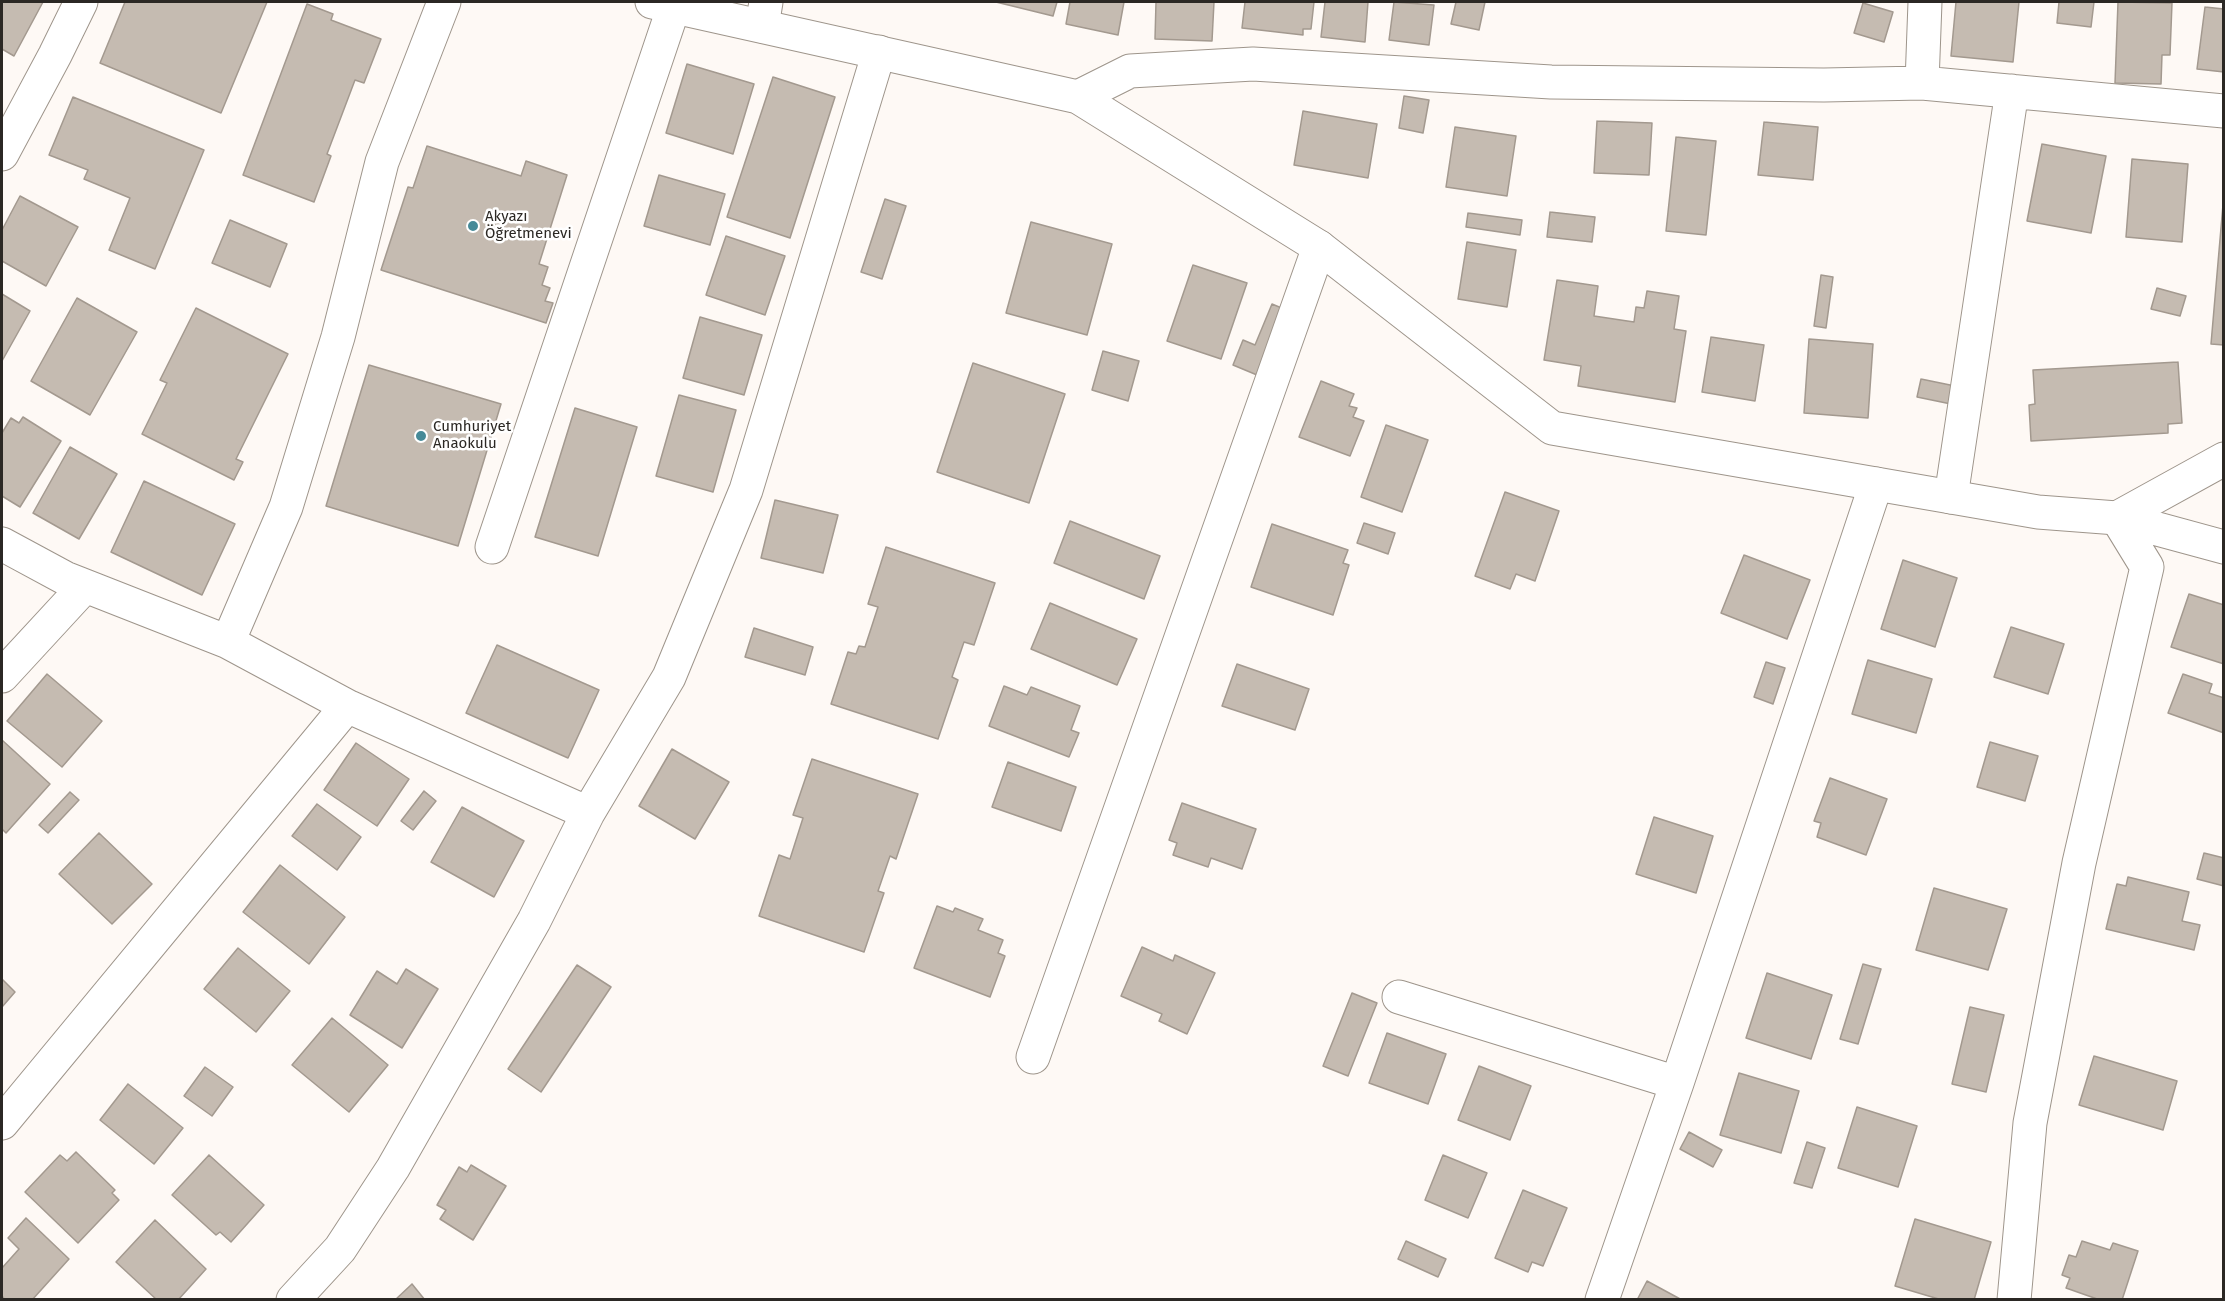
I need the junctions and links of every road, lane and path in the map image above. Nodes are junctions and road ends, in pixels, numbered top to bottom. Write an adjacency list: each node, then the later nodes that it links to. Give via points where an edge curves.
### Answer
1 (81, 2): 11 (street)
2 (444, 2): 21 (street, via 382,162 338,337 286,507)
3 (1925, 2): 7 (street)
4 (663, 4): 5 (street); 18 (street)
5 (764, 14): 6 (street)
6 (879, 52): 9 (street); 24 (street, via 746,490 669,677)
7 (1922, 83): 8 (street); 9 (street, via 1551,82 1253,64 1130,71)
8 (2012, 91): 10 (street); 15 (street)
9 (1078, 97): 12 (street)
10 (2223, 111)
11 (2, 154)
12 (1319, 248): 14 (street, via 1552,428); 26 (street)
13 (2223, 459): 16 (street)
14 (1876, 484): 15 (street); 27 (street)
15 (1950, 497): 16 (street, via 2038,512)
16 (2117, 518): 19 (street); 31 (street, via 2146,567 2079,863 2030,1123)
17 (2, 544): 20 (street)
18 (492, 547)
19 (2223, 547)
20 (85, 586): 21 (street); 22 (street)
21 (228, 642): 23 (street)
22 (2, 676)
23 (347, 706): 24 (street); 28 (street)
24 (588, 813): 29 (street, via 534,921 393,1168 340,1249)
25 (1399, 997): 27 (street)
26 (1033, 1057)
27 (1677, 1083): 30 (street)
28 (2, 1123)
29 (293, 1299)
30 (1602, 1299)
31 (2014, 1299)

